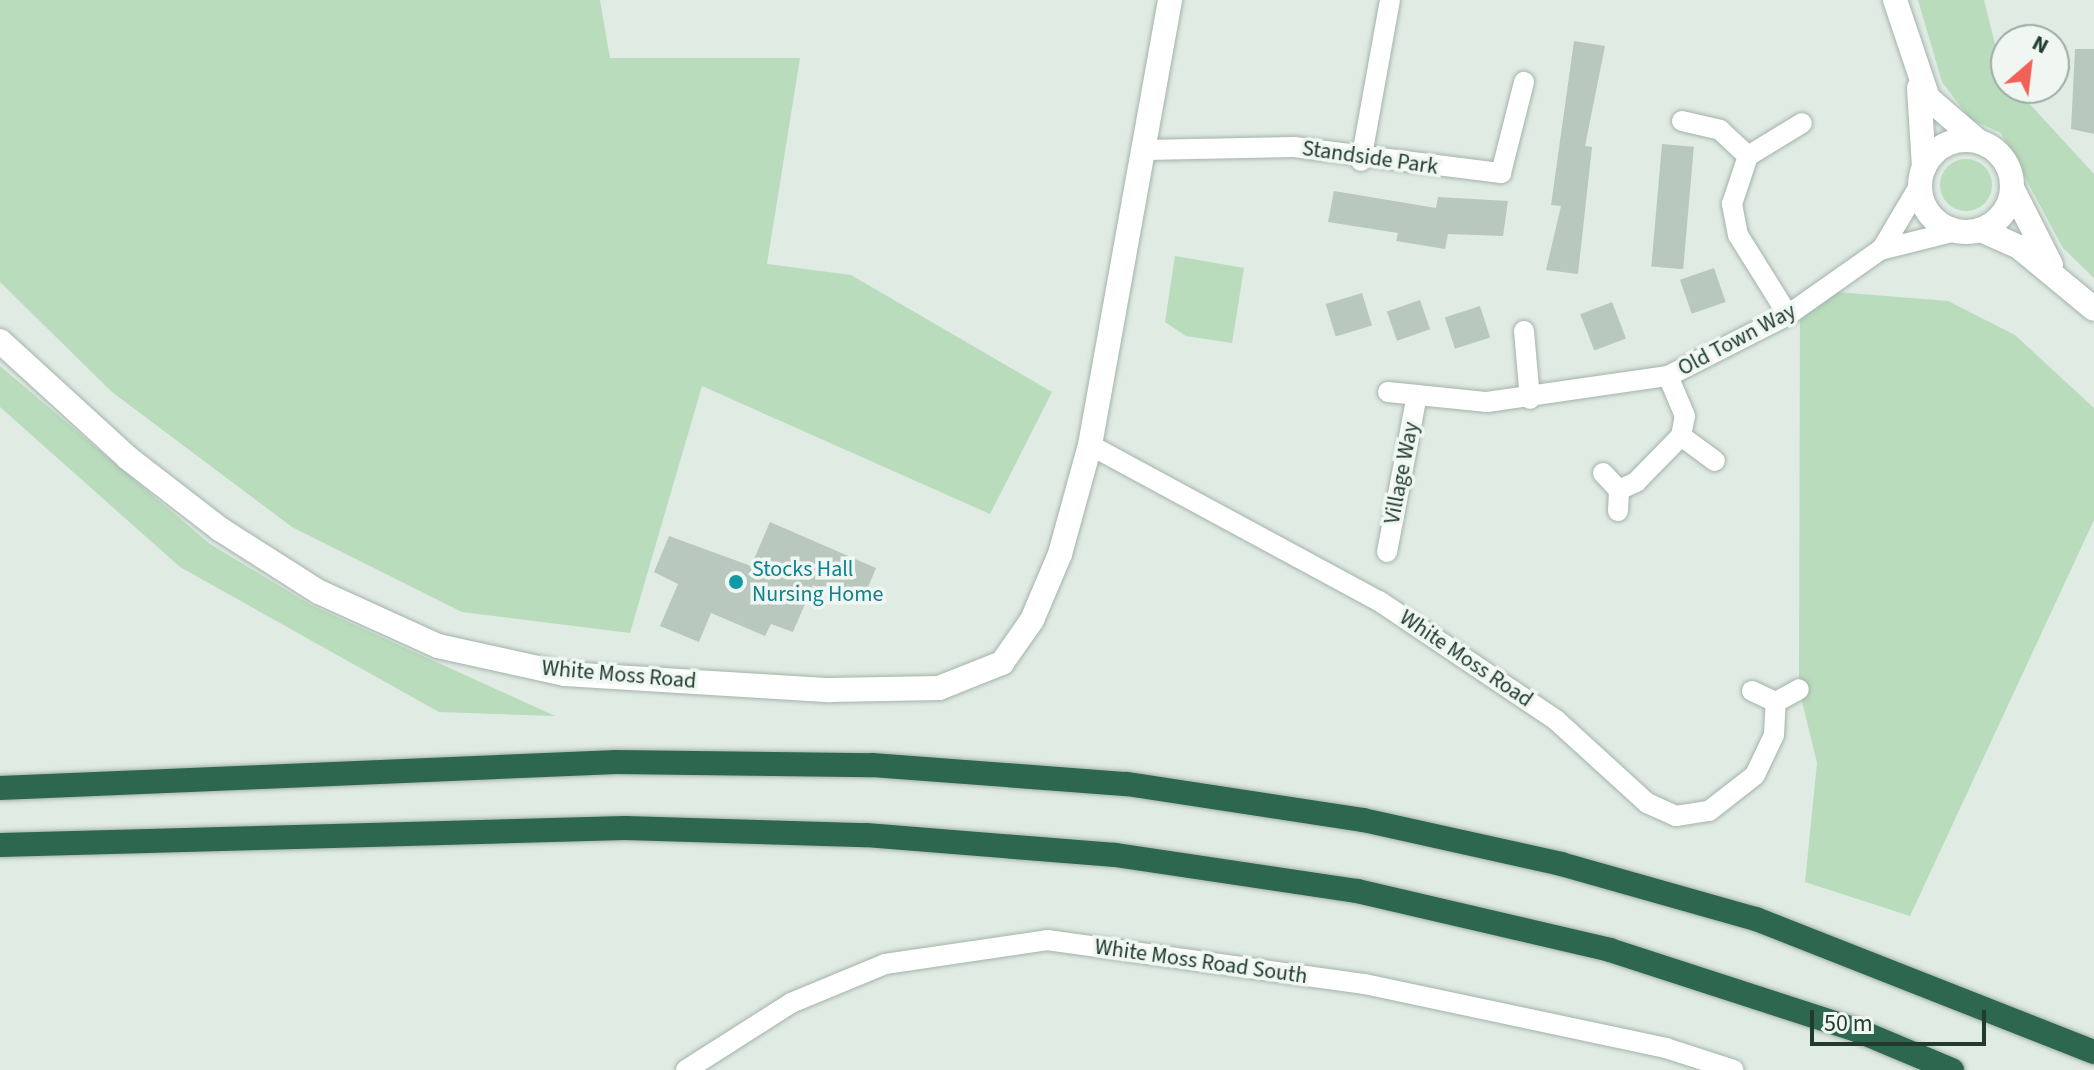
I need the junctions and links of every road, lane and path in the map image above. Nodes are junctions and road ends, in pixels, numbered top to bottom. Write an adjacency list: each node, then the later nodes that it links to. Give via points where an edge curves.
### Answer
1 (1170, 0): 9 (street, White Moss Road)
2 (1390, 0): 11 (street)
3 (1895, 0): 4 (street)
4 (1919, 78): 8 (street, via 1939,113); 12 (street)
5 (1524, 82): 11 (street, Standside Park, via 1501,173)
6 (1682, 121): 10 (street, via 1720,130)
7 (1802, 123): 10 (street)
8 (1979, 142): 12 (street, via 1953,142); 13 (street, via 2004,160)
9 (1145, 150): 11 (street, Standside Park, via 1294,147); 27 (street, White Moss Road)
10 (1748, 156): 19 (street, via 1734,187 1732,220)
11 (1361, 161)
12 (1922, 175): 15 (street, via 1928,211); 16 (street, Old Town Way)
13 (2012, 188): 14 (street, via 2003,214); 17 (street)
14 (1981, 230): 15 (street); 17 (street)
15 (1956, 231): 16 (street, Old Town Way)
16 (1880, 250): 19 (street, Old Town Way)
17 (2060, 279): 18 (street)
18 (2094, 309)
19 (1788, 315): 22 (street, Old Town Way)
20 (1524, 331): 25 (street)
21 (0, 341): 27 (street, White Moss Road, via 139,467 319,592 438,646 565,674 924,688 1002,663 1032,620 1060,554)
22 (1668, 376): 25 (street, Old Town Way); 26 (street, via 1685,416)
23 (1388, 392): 24 (street, Old Town Way)
24 (1417, 395): 25 (street, Old Town Way); 32 (street, Village Way)
25 (1530, 399)
26 (1681, 436): 28 (street); 30 (street)
27 (1090, 445): 35 (street, White Moss Road, via 1379,601 1556,720 1647,803 1676,816 1709,811 1755,775 1774,735)
28 (1715, 461)
29 (1603, 473): 30 (street)
30 (1619, 490): 31 (street)
31 (1618, 511)
32 (1387, 552)
33 (1799, 689): 35 (street)
34 (1752, 691): 35 (street)
35 (1776, 702)
36 (0, 788): 38 (highway, via 616,762 872,765 1127,784 1363,820 1561,864 1801,935)
37 (0, 845): 41 (highway, via 625,828 866,835 1115,855 1357,891 1610,950 1859,1031)
38 (2094, 1052)
39 (686, 1070): 40 (street, White Moss Road South, via 791,1003 885,964 1047,940 1365,984 1666,1048)
40 (1734, 1070)
41 (1952, 1070)

